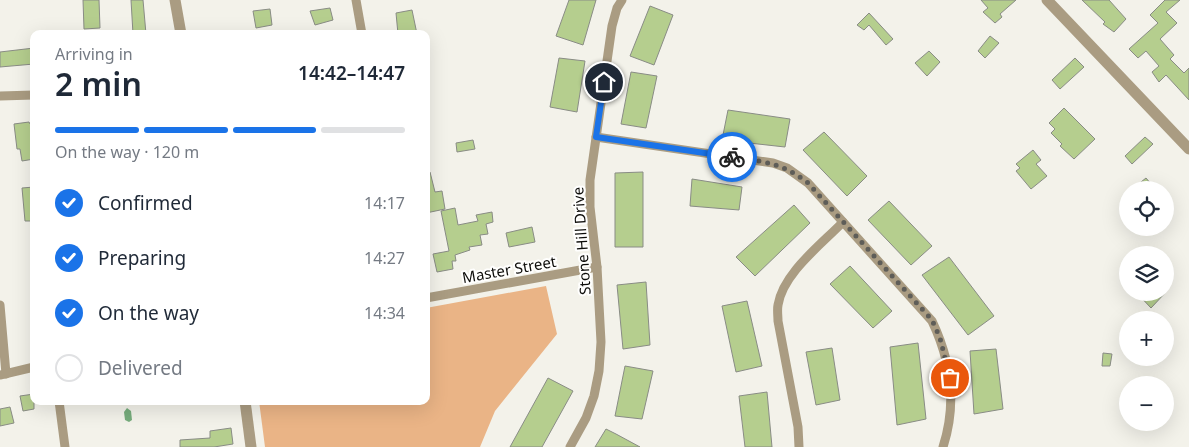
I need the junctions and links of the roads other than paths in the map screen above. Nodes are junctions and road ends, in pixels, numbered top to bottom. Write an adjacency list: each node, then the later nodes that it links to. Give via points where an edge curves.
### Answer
1 (175, 0): 5 (street)
2 (356, 0): 6 (street)
3 (622, 0): 9 (street, Stone Hill Drive, via 612,26)
4 (1047, 0): 10 (street)
5 (180, 30)
6 (361, 30)
7 (30, 94): 8 (street)
8 (0, 96)
9 (596, 137): 11 (street, via 773,163 787,168 808,183); 12 (street, Stone Hill Drive, via 590,207)
10 (1189, 149)
11 (843, 222): 22 (street, via 794,272 778,305); 23 (street, via 932,320 948,365 951,390 951,412)
12 (597, 267): 13 (street, Master Street); 21 (street, Stone Hill Drive, via 601,342 599,371 586,418)
13 (430, 297)
14 (0, 305): 16 (street)
15 (30, 368): 16 (street)
16 (3, 374)
17 (60, 405): 19 (street)
18 (246, 405): 20 (street)
19 (65, 447)
20 (251, 447)
21 (570, 447)
22 (799, 447)
23 (944, 447)

